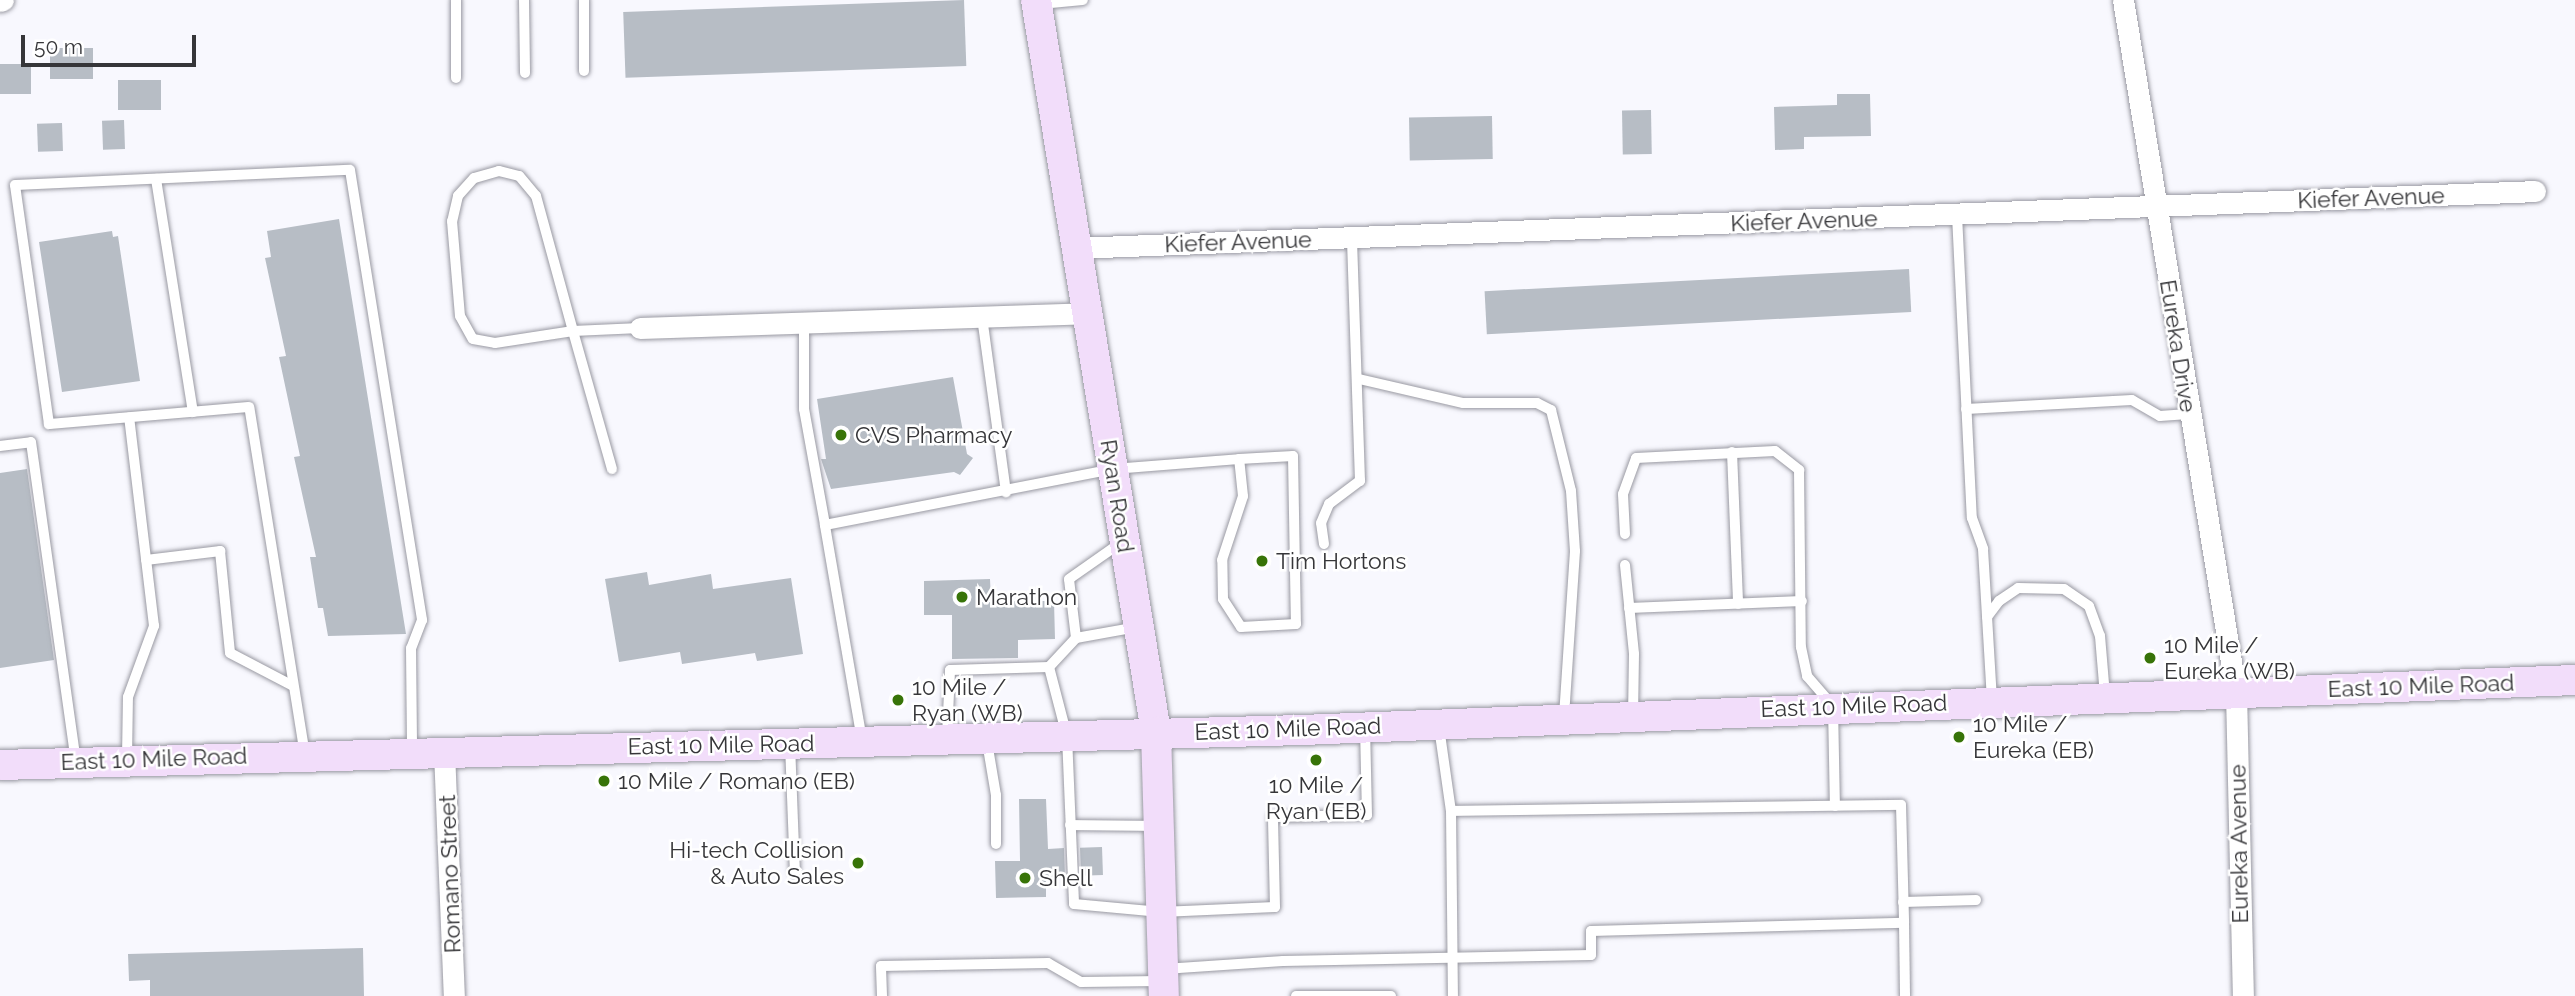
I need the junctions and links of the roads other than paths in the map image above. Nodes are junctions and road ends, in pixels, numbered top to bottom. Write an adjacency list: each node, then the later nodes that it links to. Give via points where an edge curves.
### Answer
1 (456, 0): 9 (lane)
2 (524, 0): 8 (lane)
3 (584, 0): 7 (lane)
4 (1083, 0): 6 (lane)
5 (2123, 0): 12 (street, Eureka Drive)
6 (1036, 2): 15 (main road, Ryan Road)
7 (584, 71)
8 (525, 73)
9 (456, 78)
10 (156, 178): 23 (lane); 25 (lane, via 15,185 49,424); 62 (lane, via 349,170 422,620 411,648)
11 (2535, 191): 12 (street, Kiefer Avenue)
12 (2155, 208): 13 (street, Kiefer Avenue); 24 (street, Eureka Drive)
13 (1957, 215): 14 (street, Kiefer Avenue); 22 (lane)
14 (1352, 237): 15 (street, Kiefer Avenue); 21 (lane)
15 (1074, 247): 16 (main road, Ryan Road)
16 (1088, 313): 17 (street); 30 (main road, Ryan Road)
17 (982, 317): 18 (street); 31 (lane)
18 (804, 323): 19 (street); 32 (lane, via 804,409)
19 (640, 328): 20 (lane)
20 (573, 331): 20 (lane, via 537,197 519,176 499,171 474,178 458,196 452,221 460,316 473,339 495,343); 29 (lane)
21 (1359, 379): 35 (lane, via 1360,481 1329,504 1321,523); 52 (lane, via 1463,403 1536,403 1551,410 1572,491 1575,551)
22 (1966, 409): 24 (lane, via 2132,400 2160,416); 41 (lane, via 1972,517 1983,549)
23 (193, 412): 25 (lane); 46 (lane, via 249,407)
24 (2188, 414): 47 (street, Eureka Drive)
25 (130, 417): 36 (lane)
26 (0, 446): 65 (lane, via 31,442)
27 (1732, 453): 33 (lane, via 1636,458 1623,494); 38 (lane, via 1774,451 1799,470); 39 (lane)
28 (1239, 460): 28 (lane, via 1293,456 1296,624 1241,627 1223,599 1222,560 1243,496); 30 (lane)
29 (612, 469)
30 (1113, 469): 31 (lane); 34 (main road, Ryan Road)
31 (1006, 492): 32 (lane)
32 (825, 525): 60 (lane)
33 (1625, 534)
34 (1125, 540): 42 (main road, Ryan Road); 43 (lane, via 1069,579)
35 (1324, 544)
36 (146, 560): 46 (lane, via 220,551 230,653); 64 (lane, via 154,626 128,697)
37 (1625, 565): 40 (lane)
38 (1802, 601): 39 (lane); 50 (lane, via 1807,676)
39 (1738, 604): 40 (lane)
40 (1629, 608): 51 (lane)
41 (1987, 617): 48 (lane, via 1999,601 2018,589 2064,589 2089,606 2100,636); 49 (lane)
42 (1139, 627): 43 (lane); 55 (main road, Ryan Road)
43 (1076, 638): 44 (lane)
44 (1049, 667): 56 (lane); 58 (lane, via 950,670)
45 (2575, 680): 47 (main road, East 10 Mile Road)
46 (293, 686): 63 (lane)
47 (2236, 692): 48 (main road, East 10 Mile Road); 87 (street, Eureka Avenue)
48 (2105, 697): 49 (main road, East 10 Mile Road)
49 (1993, 701): 50 (main road, East 10 Mile Road)
50 (1833, 706): 51 (main road, East 10 Mile Road); 67 (lane)
51 (1633, 715): 52 (main road, East 10 Mile Road)
52 (1564, 718): 53 (main road, East 10 Mile Road)
53 (1439, 723): 54 (main road, East 10 Mile Road); 68 (lane)
54 (1365, 727): 55 (main road, East 10 Mile Road); 75 (lane, via 1367,815 1273,817 1275,907)
55 (1156, 732): 56 (main road, East 10 Mile Road); 70 (main road, Ryan Road)
56 (1067, 736): 57 (main road, East 10 Mile Road); 69 (lane)
57 (987, 739): 58 (main road, East 10 Mile Road); 71 (lane, via 996,795)
58 (946, 740): 60 (main road, East 10 Mile Road)
59 (790, 742): 60 (main road, East 10 Mile Road); 61 (main road, East 10 Mile Road); 72 (lane)
60 (862, 743)
61 (444, 751): 62 (main road, East 10 Mile Road); 80 (street, Romano Street)
62 (412, 752): 63 (main road, East 10 Mile Road)
63 (305, 755): 64 (main road, East 10 Mile Road)
64 (127, 760): 65 (main road, East 10 Mile Road)
65 (76, 761): 66 (main road, East 10 Mile Road)
66 (0, 765)
67 (1835, 806): 68 (lane); 74 (lane, via 1900,805)
68 (1451, 811): 77 (lane)
69 (1070, 825): 70 (lane); 75 (lane, via 1074,904)
70 (1159, 826): 75 (main road, Ryan Road)
71 (996, 844)
72 (795, 872)
73 (1976, 900): 74 (lane)
74 (1903, 902): 76 (lane)
75 (1161, 912): 79 (main road, Ryan Road)
76 (1904, 923): 77 (lane, via 1591,931 1591,955); 86 (lane)
77 (1453, 958): 79 (lane); 85 (lane)
78 (1081, 982): 79 (lane); 81 (lane, via 1048,963 881,966); 82 (lane)
79 (1163, 982)
80 (454, 996)
81 (882, 996)
82 (1081, 996)
83 (1296, 996): 84 (lane)
84 (1391, 996)
85 (1453, 996)
86 (1905, 996)
87 (2242, 996)

